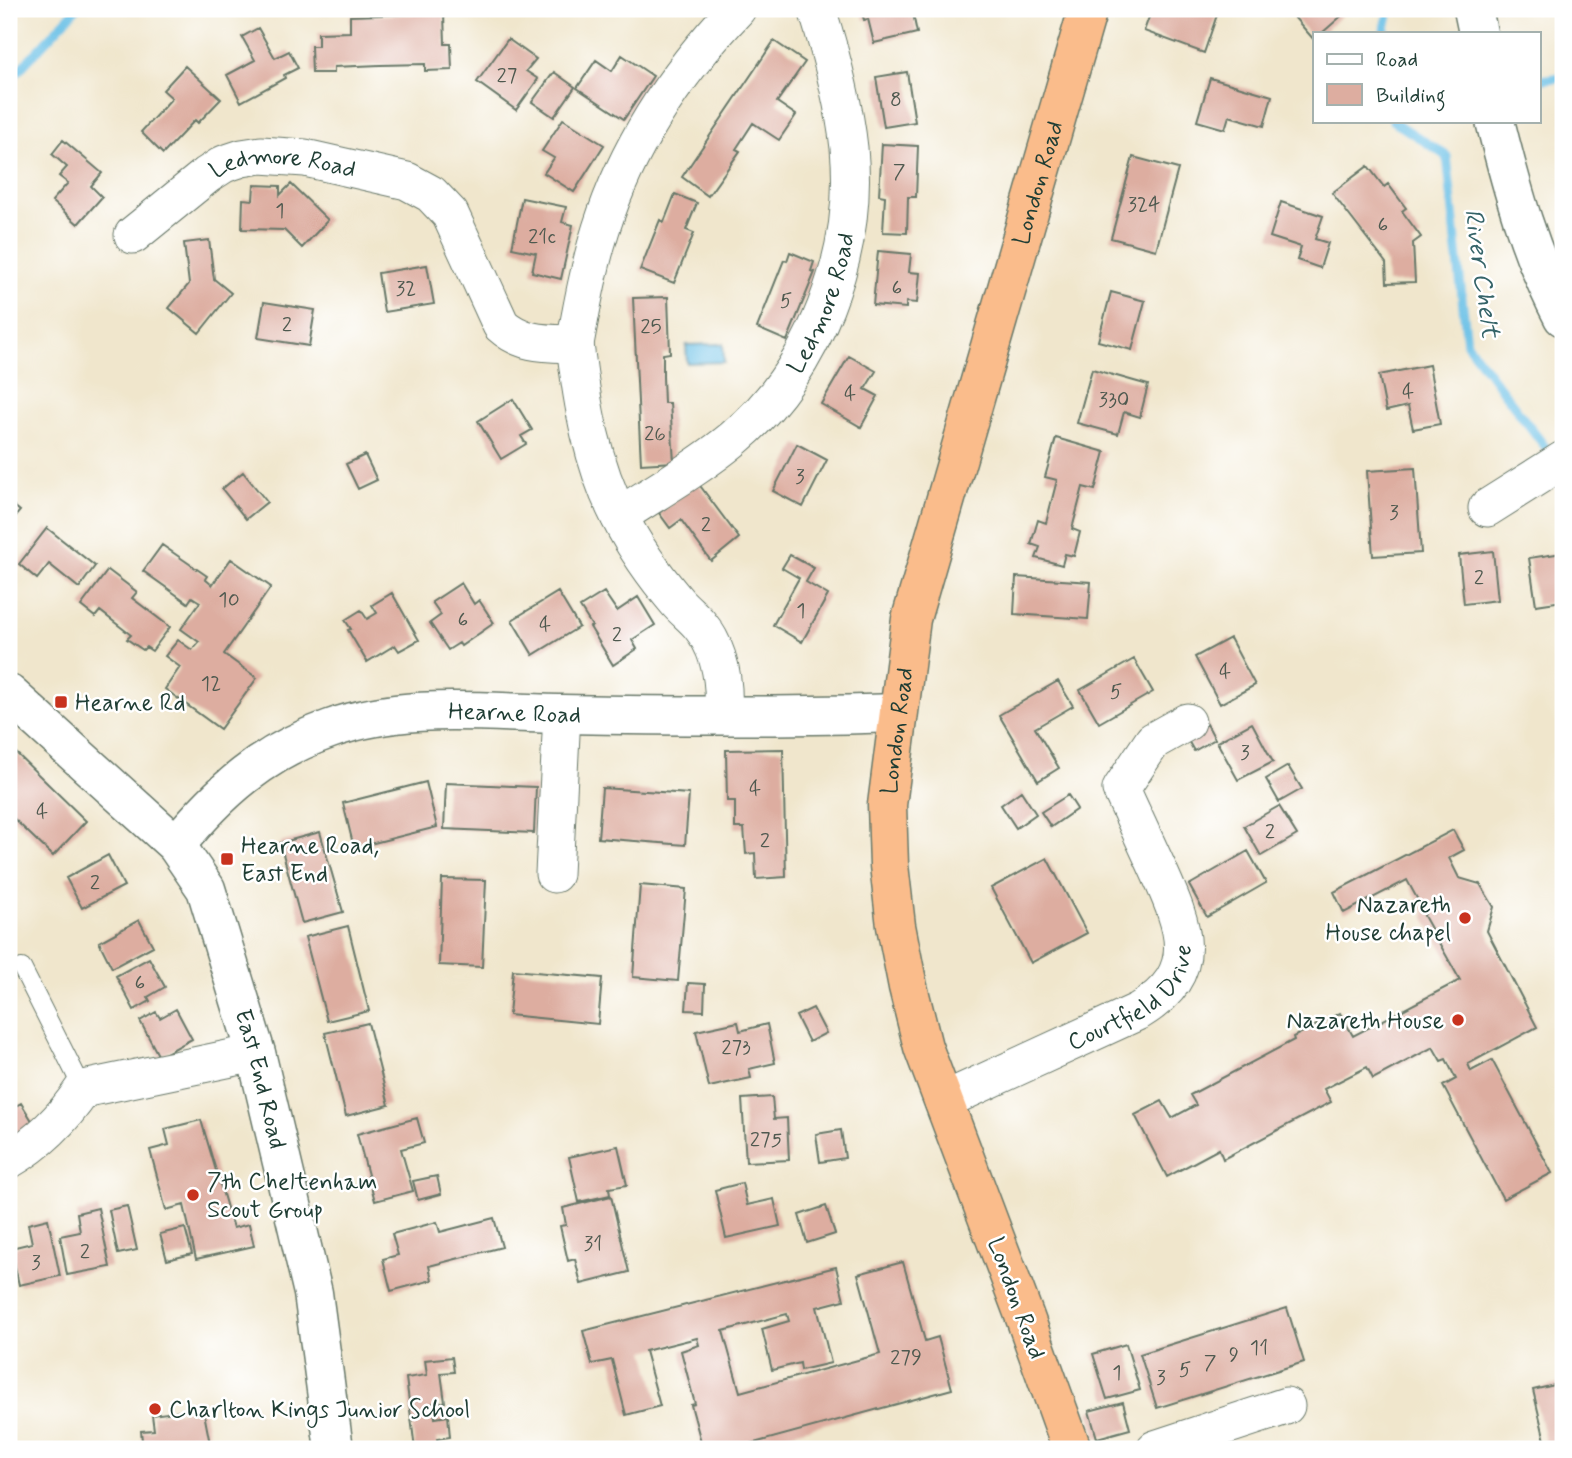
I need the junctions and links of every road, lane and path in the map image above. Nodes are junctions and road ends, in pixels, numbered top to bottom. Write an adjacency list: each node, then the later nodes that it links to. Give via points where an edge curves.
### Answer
1 (737, 9): 9 (street, via 679,75 634,149 601,229)
2 (817, 9): 12 (street, Ledmore Road, via 837,80 849,150 847,222 831,292 801,356 759,413 734,438)
3 (1088, 9): 14 (highway, London Road, via 911,619)
4 (1474, 9): 5 (street)
5 (1478, 32)
6 (1497, 128): 8 (street, via 1525,229)
7 (133, 235): 9 (street, Ledmore Road, via 207,175 242,158 305,158 407,181 432,194 450,214 501,325 525,340)
8 (1563, 317)
9 (575, 344): 12 (street, via 590,438)
10 (1555, 466): 11 (street)
11 (1487, 508)
12 (618, 516): 16 (street, via 644,559 708,637 723,676)
13 (9, 694): 18 (street, East End Road)
14 (897, 713): 16 (street, Hearne Road); 23 (highway, London Road, via 887,805 890,877 908,987)
15 (562, 714): 16 (street, Hearne Road); 18 (street, Hearne Road, via 423,712 331,728 243,775); 19 (street)
16 (723, 714)
17 (1187, 722): 23 (street, Courtfield Drive, via 1153,741 1121,789 1181,923 1182,951 1173,980 1139,1011)
18 (176, 845): 21 (street, East End Road, via 206,889)
19 (554, 874)
20 (22, 968): 22 (lane)
21 (256, 1053): 22 (street); 26 (street, East End Road, via 313,1293)
22 (83, 1089): 24 (street, via 52,1129)
23 (943, 1101): 27 (highway, London Road)
24 (9, 1160)
25 (1286, 1406): 28 (street)
26 (334, 1449)
27 (1072, 1449)
28 (1155, 1449)

